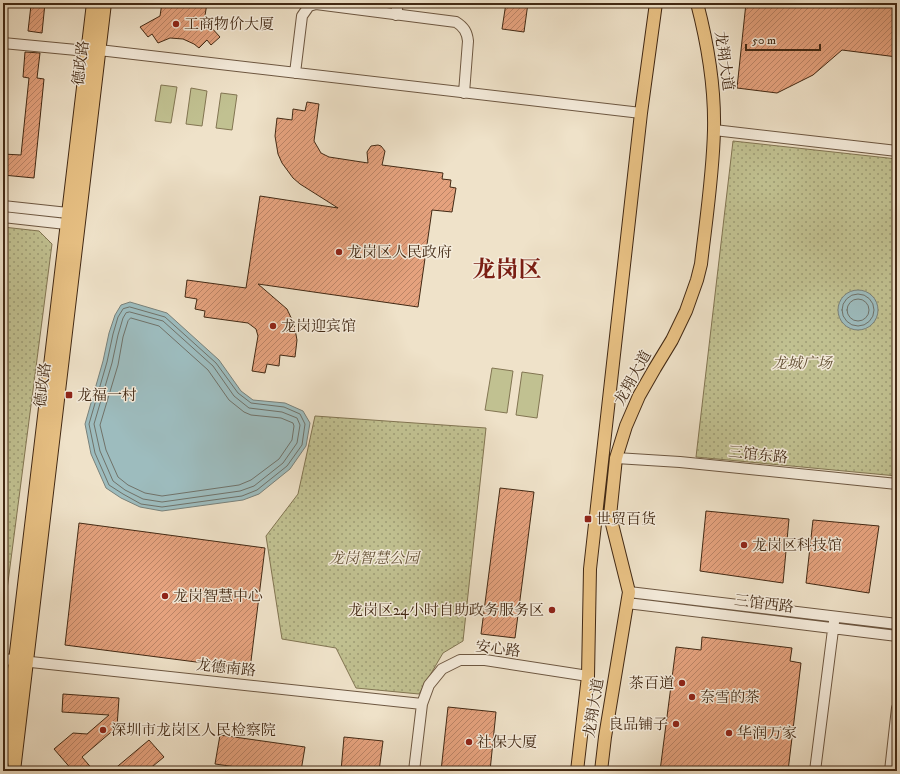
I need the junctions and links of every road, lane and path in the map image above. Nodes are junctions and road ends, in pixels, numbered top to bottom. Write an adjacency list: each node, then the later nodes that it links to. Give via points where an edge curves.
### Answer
1 (92, 3): 8 (main road, 德政路)
2 (105, 3): 8 (main road, 德政路)
3 (398, 3): 6 (street)
4 (656, 3): 11 (main road, 龙翔大道)
5 (697, 3): 12 (main road, 龙翔大道, via 712,78)
6 (396, 15): 9 (street, via 316,4 309,6 302,16); 10 (street, via 452,21 461,25 468,41)
7 (3, 43): 8 (street)
8 (93, 50): 9 (street); 16 (main road, 德政路); 17 (main road, 德政路)
9 (295, 73): 10 (street)
10 (464, 93): 11 (street)
11 (641, 113): 26 (main road, 龙翔大道, via 590,569)
12 (714, 130): 13 (street); 18 (main road, 龙翔大道, via 702,256 697,280 680,326 638,396)
13 (897, 151)
14 (3, 206): 16 (street)
15 (3, 217): 16 (street)
16 (67, 219): 17 (street); 25 (main road, 德政路)
17 (79, 220): 25 (main road, 德政路)
18 (616, 458): 19 (street, 三馆东路); 20 (main road, 龙翔大道, via 610,516)
19 (897, 484)
20 (628, 598): 21 (street, 三馆西路); 23 (street, 三馆西路); 33 (main road, 龙翔大道)
21 (834, 617): 22 (street, 三馆西路); 23 (street)
22 (897, 624)
23 (833, 628): 24 (street, 三馆西路); 34 (street)
24 (897, 636)
25 (15, 661): 27 (street, 龙德南路); 29 (main road, 德政路); 30 (main road, 德政路)
26 (588, 676): 27 (street, 安心路, via 485,660 460,660 442,669 429,686); 32 (main road, 龙翔大道)
27 (422, 704): 31 (street, 安心路)
28 (897, 708): 35 (street)
29 (3, 762)
30 (14, 771)
31 (414, 771)
32 (577, 771)
33 (601, 771)
34 (815, 771)
35 (890, 771)

